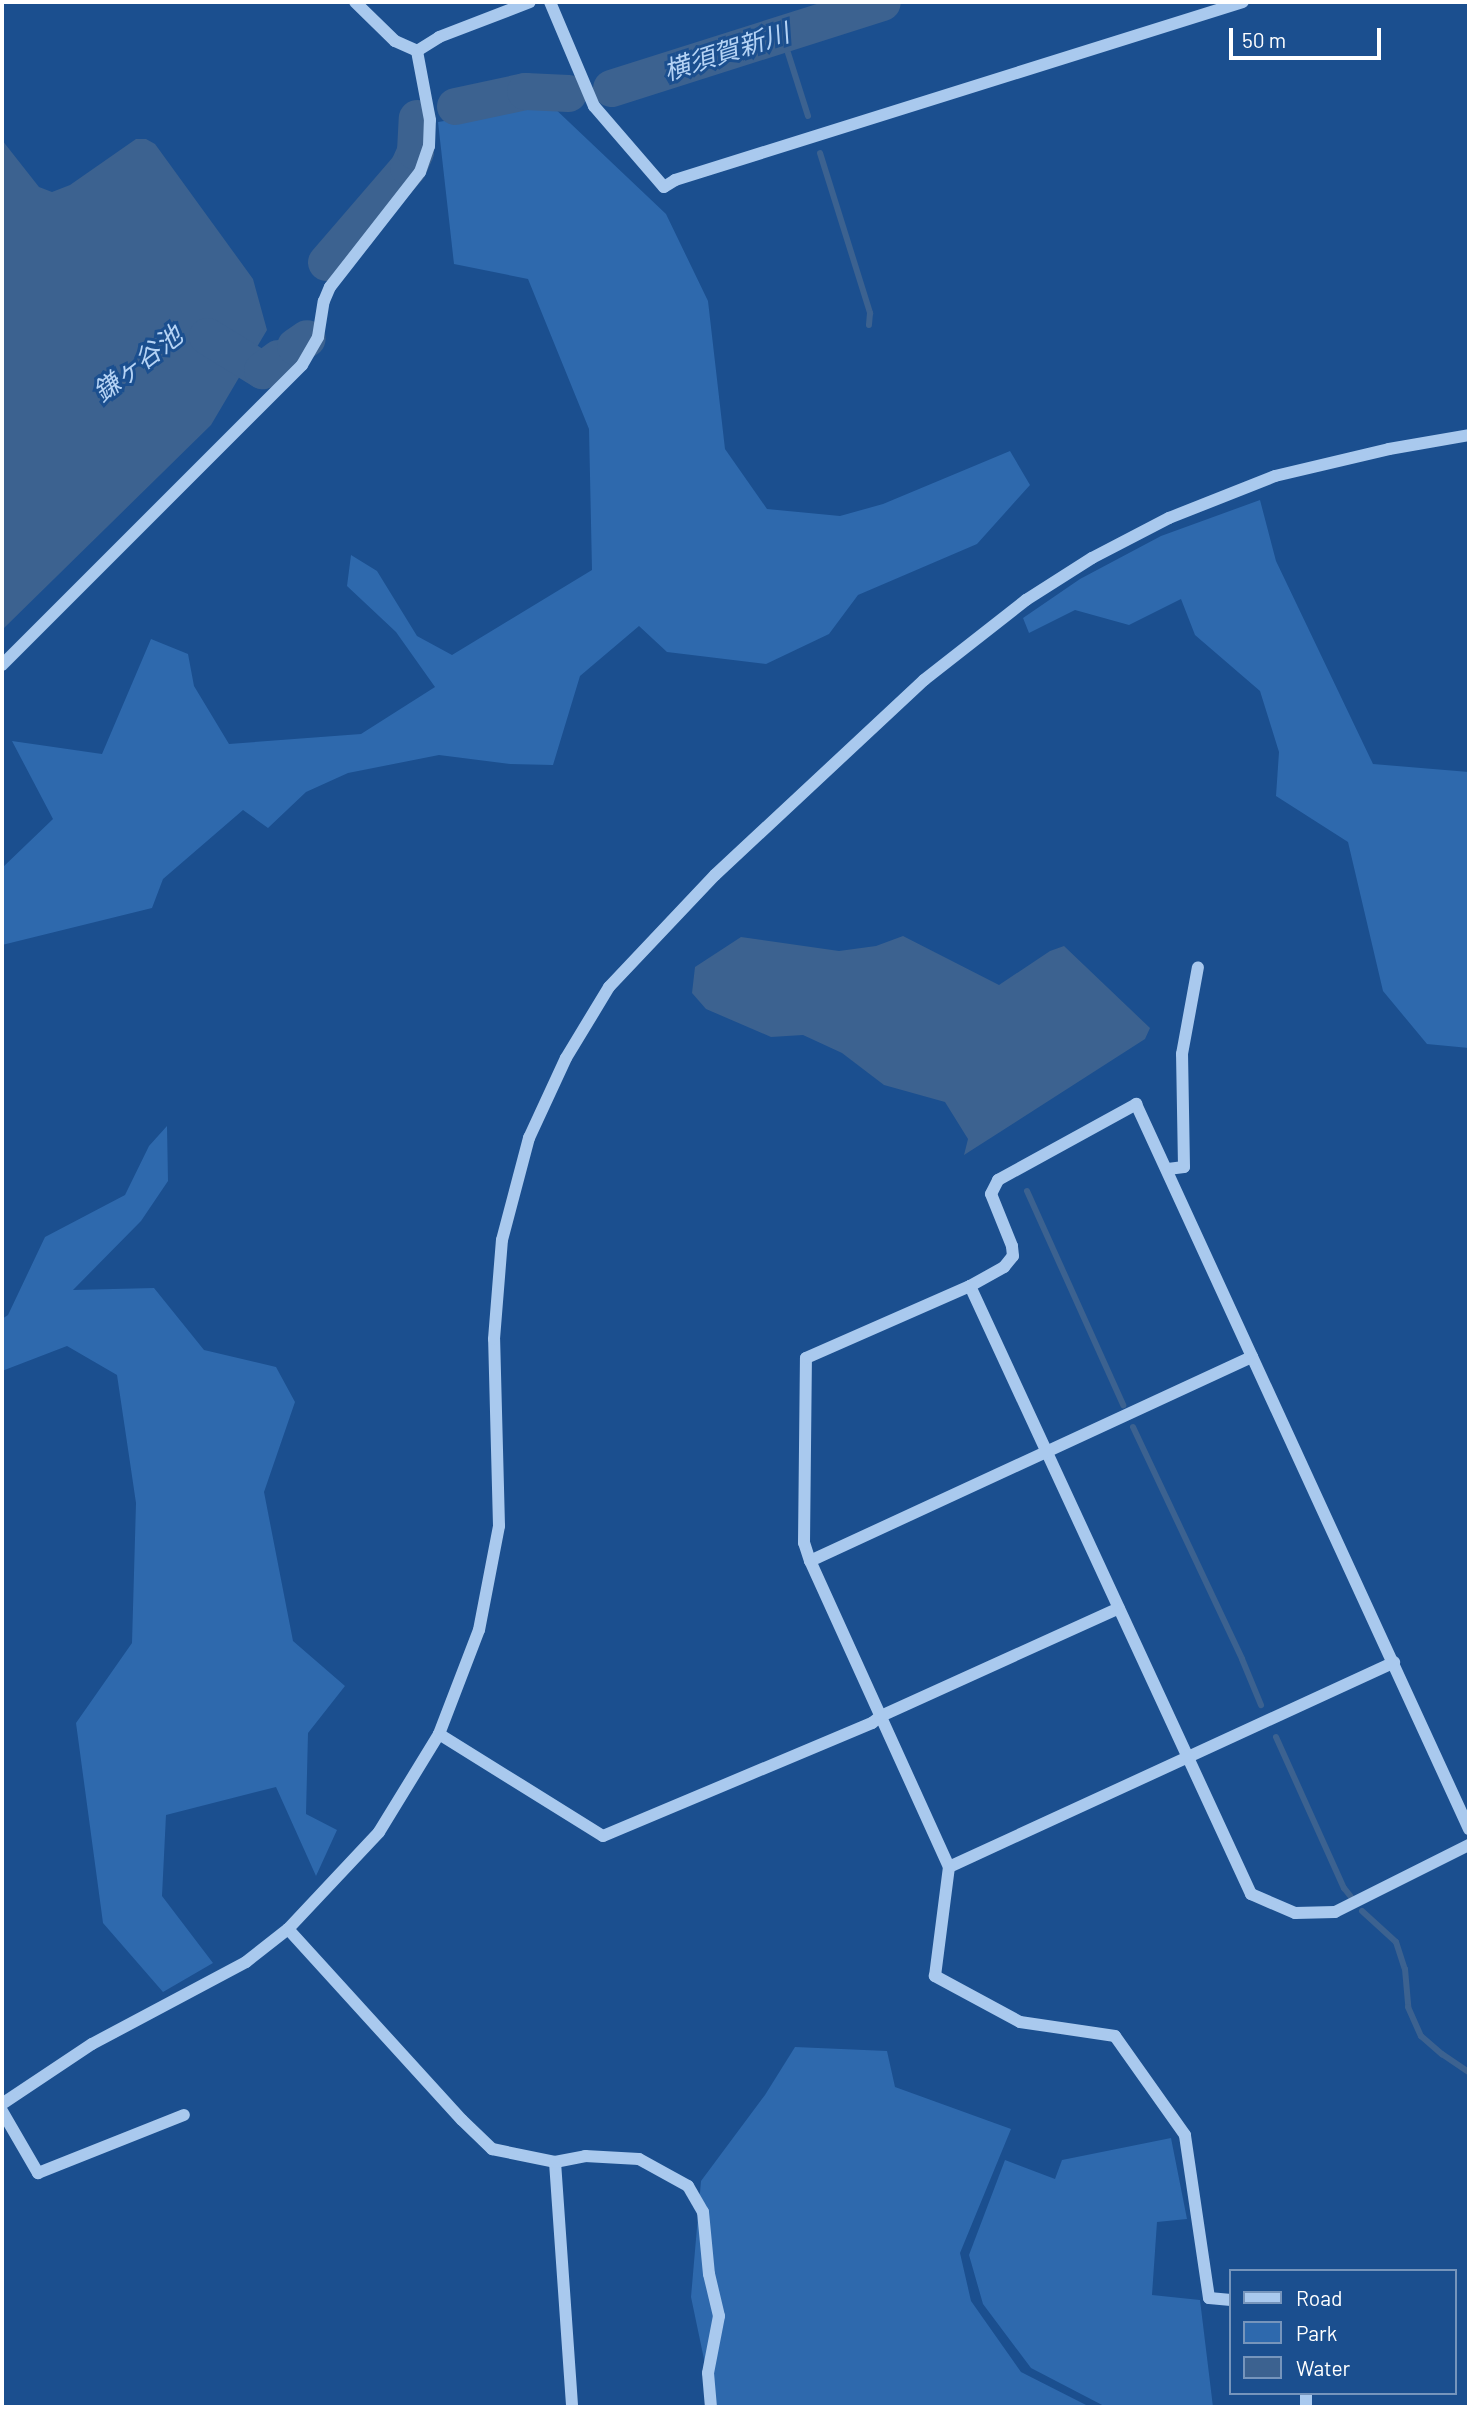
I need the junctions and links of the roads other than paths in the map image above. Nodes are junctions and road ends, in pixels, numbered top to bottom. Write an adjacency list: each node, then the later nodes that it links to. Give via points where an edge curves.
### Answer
1 (355, 2): 5 (street, via 395,41)
2 (530, 2): 5 (street, via 439,37)
3 (550, 2): 4 (street, via 594,106 664,187)
4 (1243, 2)
5 (417, 51): 7 (street, via 430,121 429,146 420,172 330,287 318,337 302,365)
6 (1469, 435): 17 (street, via 1275,476 1170,518 1092,558 1026,600 924,680 715,875 609,987 566,1058 529,1138 502,1240 494,1339 499,1526 479,1630)
7 (2, 665)
8 (1198, 967): 9 (street, via 1182,1055 1184,1167)
9 (1168, 1169): 10 (street, via 1136,1104 998,1180 990,1194 1013,1256); 11 (street)
10 (970, 1286): 12 (street); 13 (street, via 806,1358 804,1543)
11 (1252, 1357): 12 (street); 15 (street)
12 (1046, 1453): 13 (street); 14 (street)
13 (810, 1561): 16 (street)
14 (1119, 1608): 16 (street); 18 (street)
15 (1394, 1662): 18 (street); 19 (street)
16 (881, 1716): 17 (street, via 603,1836); 21 (street)
17 (439, 1734): 22 (street, via 379,1832)
18 (1190, 1758): 20 (street, via 1251,1894 1295,1913 1335,1912); 21 (street)
19 (1469, 1829)
20 (1469, 1845)
21 (949, 1867): 27 (street, via 935,1976 1020,2022 1115,2036 1185,2135 1209,2298)
22 (288, 1929): 23 (street, via 246,1962 92,2044); 26 (street, via 492,2149)
23 (2, 2104)
24 (2, 2111): 25 (street, via 38,2173)
25 (184, 2115)
26 (555, 2162): 28 (street); 29 (street, via 585,2156 639,2159 688,2186 703,2212 719,2316 708,2373)
27 (1230, 2300)
28 (572, 2407)
29 (711, 2407)

